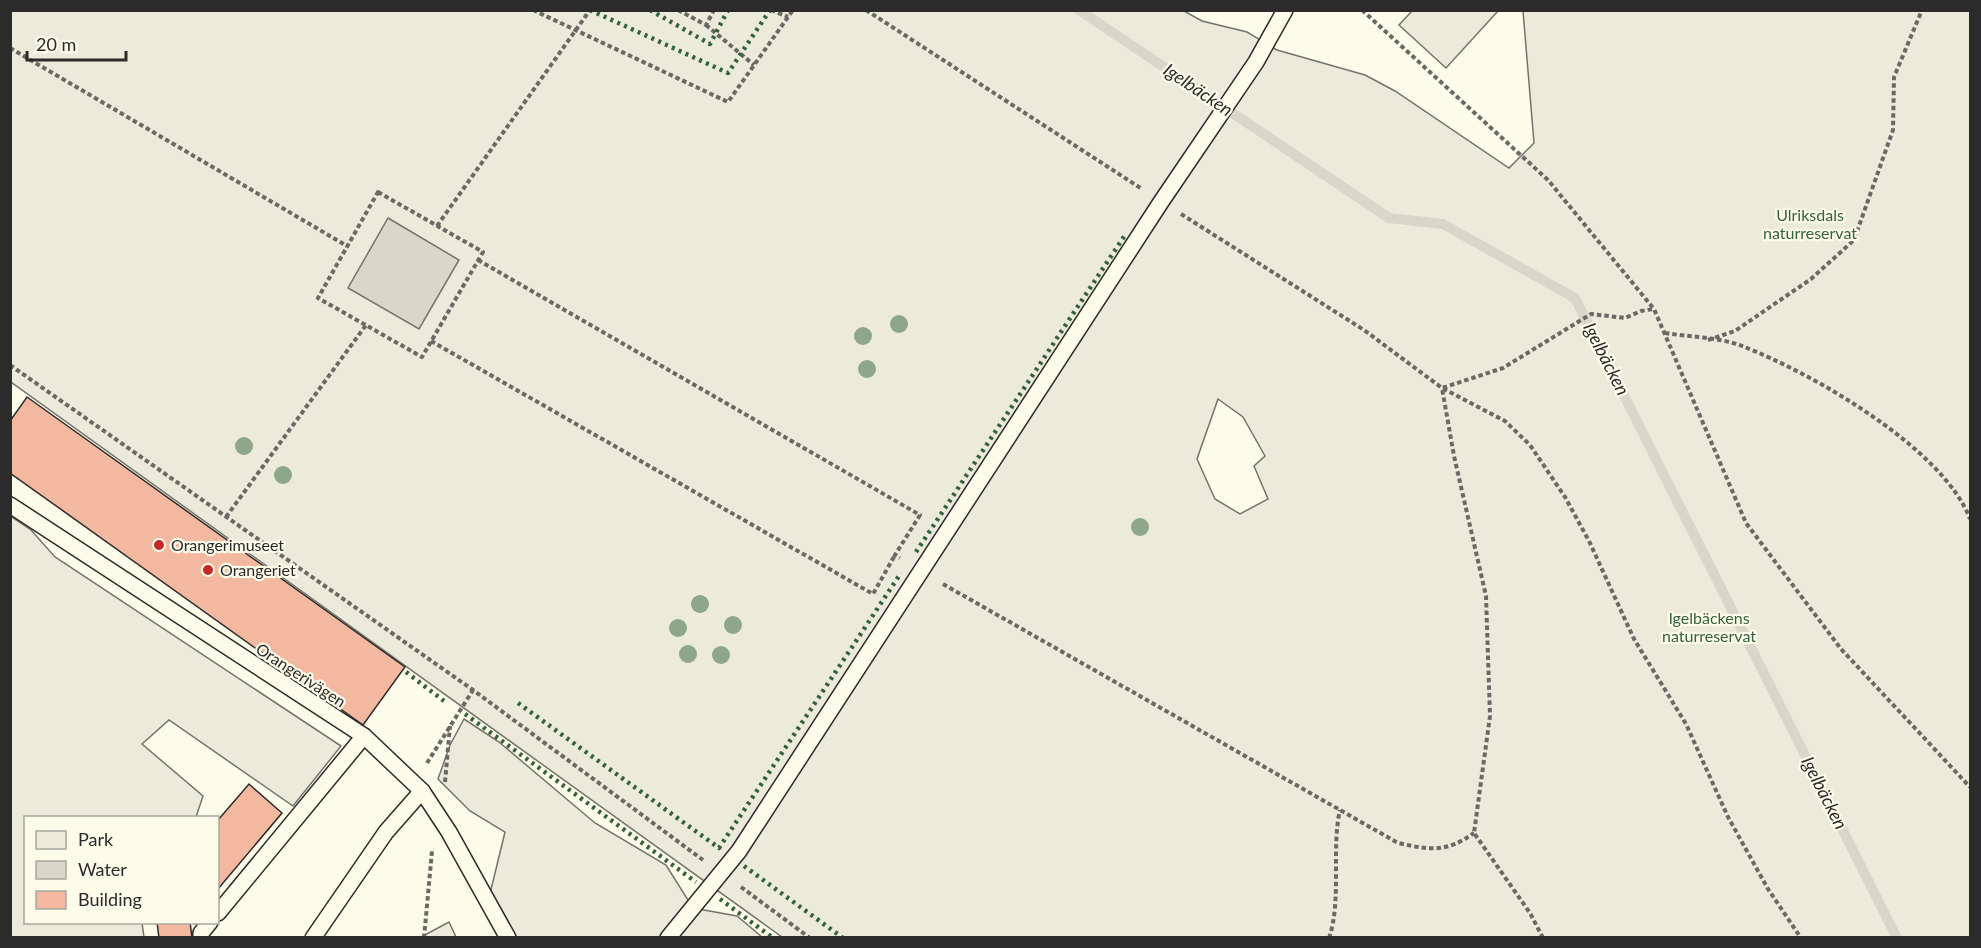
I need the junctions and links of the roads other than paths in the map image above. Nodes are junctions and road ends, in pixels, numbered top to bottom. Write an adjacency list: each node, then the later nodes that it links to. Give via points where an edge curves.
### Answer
1 (1285, 10): 10 (lane, via 1240,87 1161,201 722,874)
2 (10, 505): 3 (lane, Orangerivägen)
3 (364, 736): 4 (lane, Orangerivägen); 5 (lane)
4 (418, 786): 8 (lane); 9 (lane, Orangerivägen, via 449,832)
5 (219, 912)
6 (208, 924): 7 (lane)
7 (201, 938)
8 (313, 938)
9 (508, 938)
10 (668, 938)

